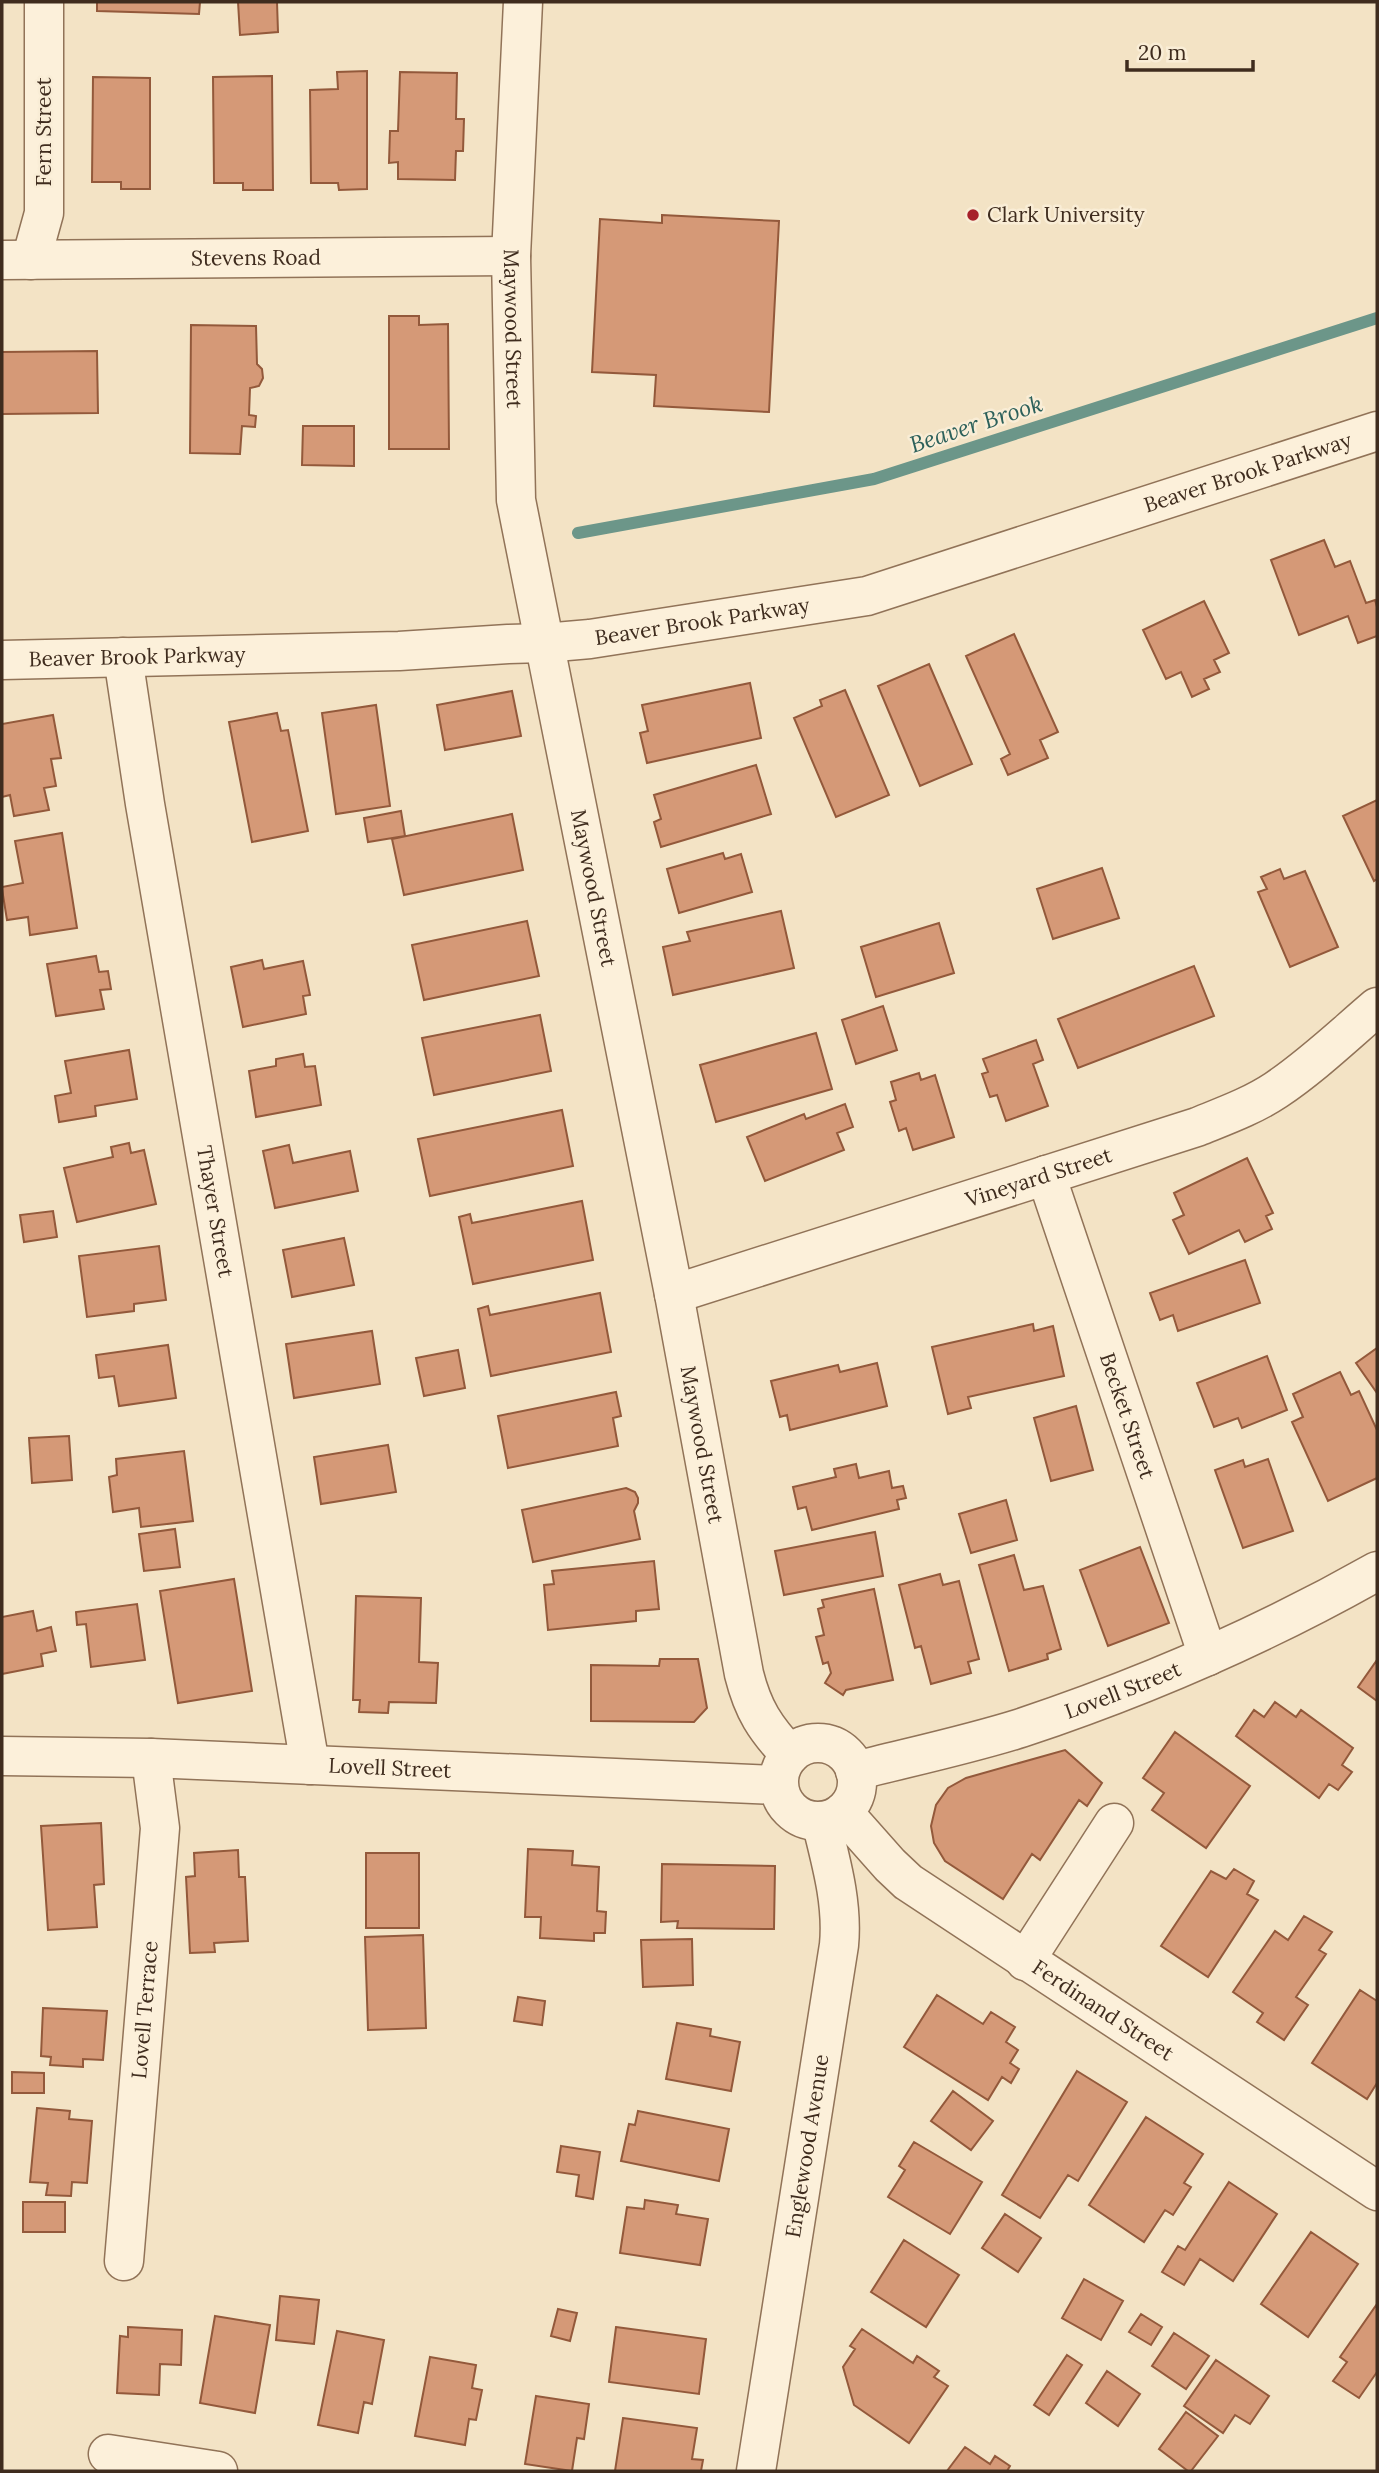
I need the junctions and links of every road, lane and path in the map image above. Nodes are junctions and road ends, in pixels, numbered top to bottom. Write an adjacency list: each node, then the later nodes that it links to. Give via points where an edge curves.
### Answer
1 (44, 2): 4 (street, Fern Street, via 44,214)
2 (523, 2): 3 (street, Maywood Street)
3 (511, 256): 4 (street, Stevens Road); 6 (street, Maywood Street, via 516,500)
4 (16, 260)
5 (1377, 431): 6 (street, Beaver Brook Parkway, via 867,596)
6 (544, 643): 7 (street, Beaver Brook Parkway); 11 (street, Maywood Street)
7 (123, 657): 8 (street, Beaver Brook Parkway); 16 (street, Thayer Street)
8 (2, 660)
9 (1377, 1007): 10 (street, Vineyard Street, via 1283,1084 1237,1111)
10 (1046, 1175): 11 (street, Vineyard Street); 13 (street, Becket Street)
11 (674, 1294): 17 (street, Maywood Street, via 747,1686)
12 (1377, 1571): 13 (street, Lovell Street)
13 (1209, 1656): 18 (street, Lovell Street, via 1018,1729)
14 (2, 1756): 15 (street, Lovell Street)
15 (151, 1758): 16 (street, Lovell Street); 23 (street, Lovell Terrace, via 160,1828)
16 (310, 1765): 17 (street, Lovell Street)
17 (784, 1770): 18 (street, via 803,1746 819,1743 842,1751); 19 (street, via 782,1799 798,1816)
18 (855, 1771): 19 (street, via 855,1793)
19 (832, 1816): 21 (street, Ferdinand Street, via 908,1882); 26 (street, Englewood Avenue, via 839,1945)
20 (1114, 1824): 21 (street)
21 (1025, 1961): 22 (street, Ferdinand Street)
22 (1377, 2191)
23 (124, 2261)
24 (108, 2454): 25 (street)
25 (218, 2471)
26 (756, 2471)

